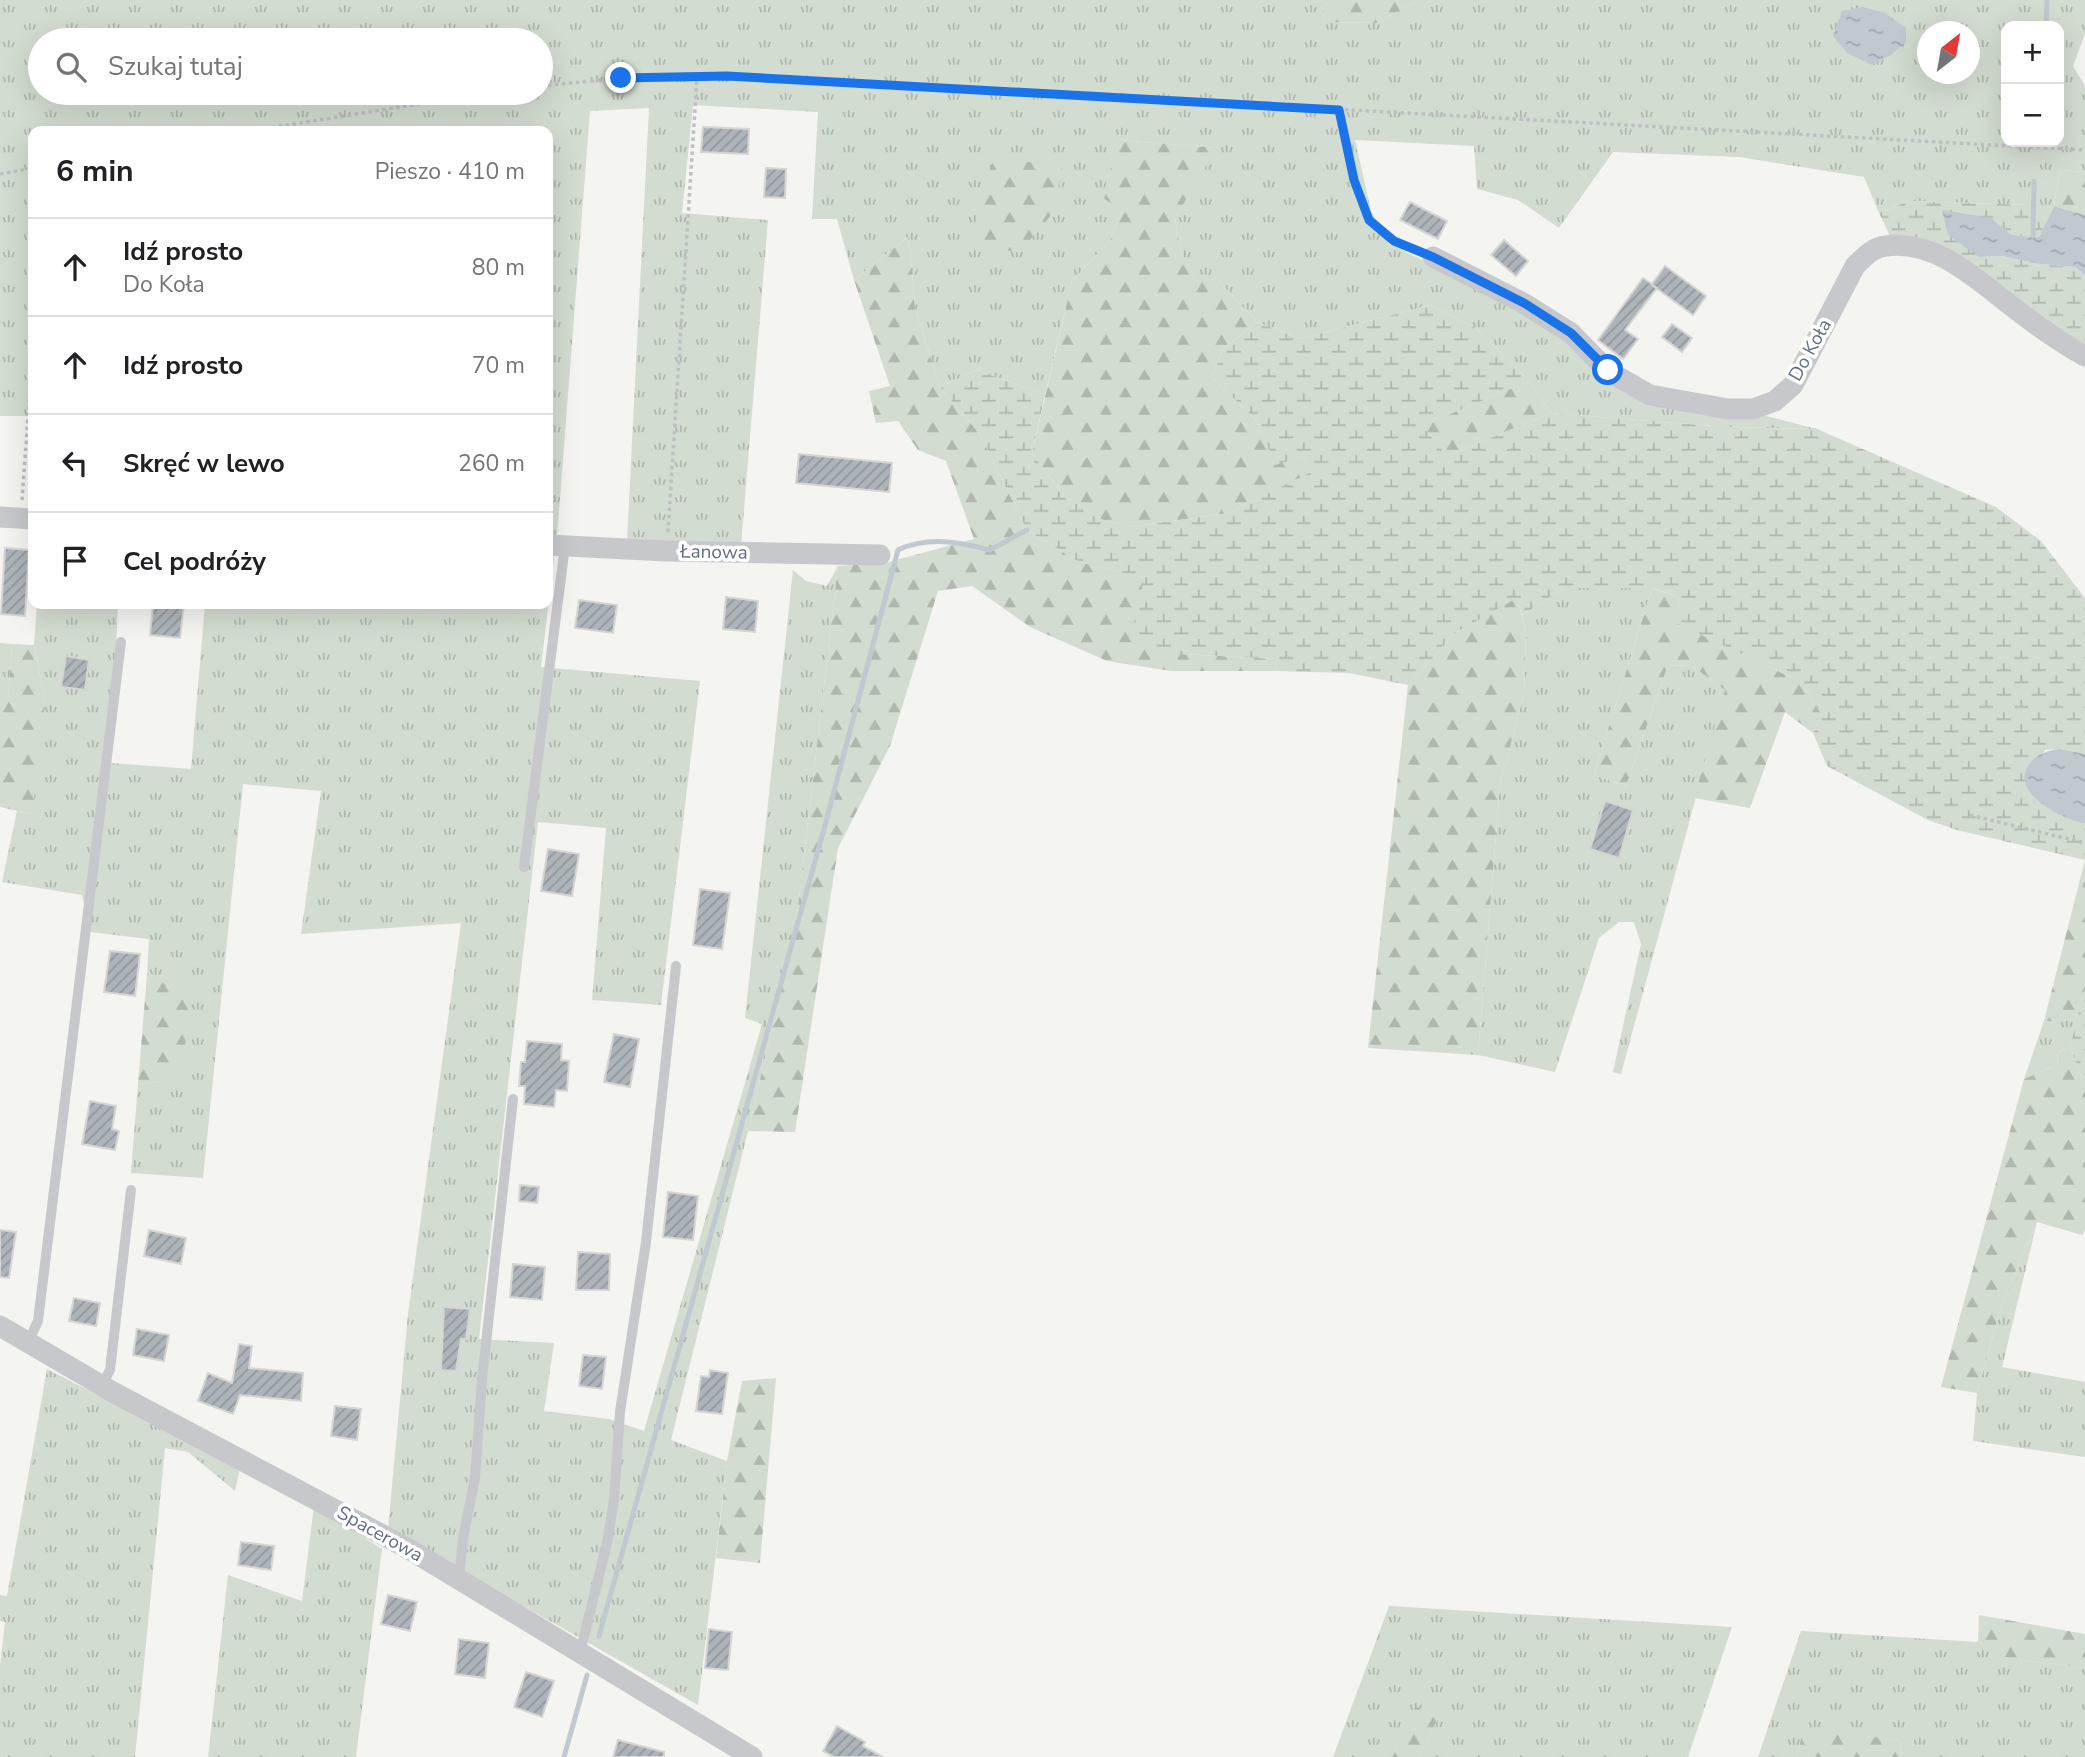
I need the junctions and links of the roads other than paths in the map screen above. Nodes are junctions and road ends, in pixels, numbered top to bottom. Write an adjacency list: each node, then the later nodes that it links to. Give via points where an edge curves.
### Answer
1 (1433, 257): 2 (street, Do Koła, via 1543,315 1571,333 1608,370 1650,395 1728,410 1752,409 1775,401 1794,385 1855,266 1885,246 1930,251 1957,265)
2 (2085, 356)
3 (556, 546): 4 (street, Łanowa); 5 (lane)
4 (880, 555)
5 (553, 576)
6 (550, 609): 8 (lane)
7 (121, 642): 13 (lane, via 38,1321)
8 (524, 867)
9 (676, 966): 16 (lane, via 646,1242 620,1412 611,1522)
10 (513, 1099): 15 (lane, via 475,1478)
11 (131, 1189): 14 (lane, via 110,1370)
12 (0, 1326): 13 (street, Spacerowa)
13 (28, 1342): 14 (street, Spacerowa)
14 (102, 1385): 15 (street, Spacerowa)
15 (459, 1579): 16 (street, Spacerowa)
16 (580, 1653): 17 (street, Spacerowa)
17 (752, 1757)

